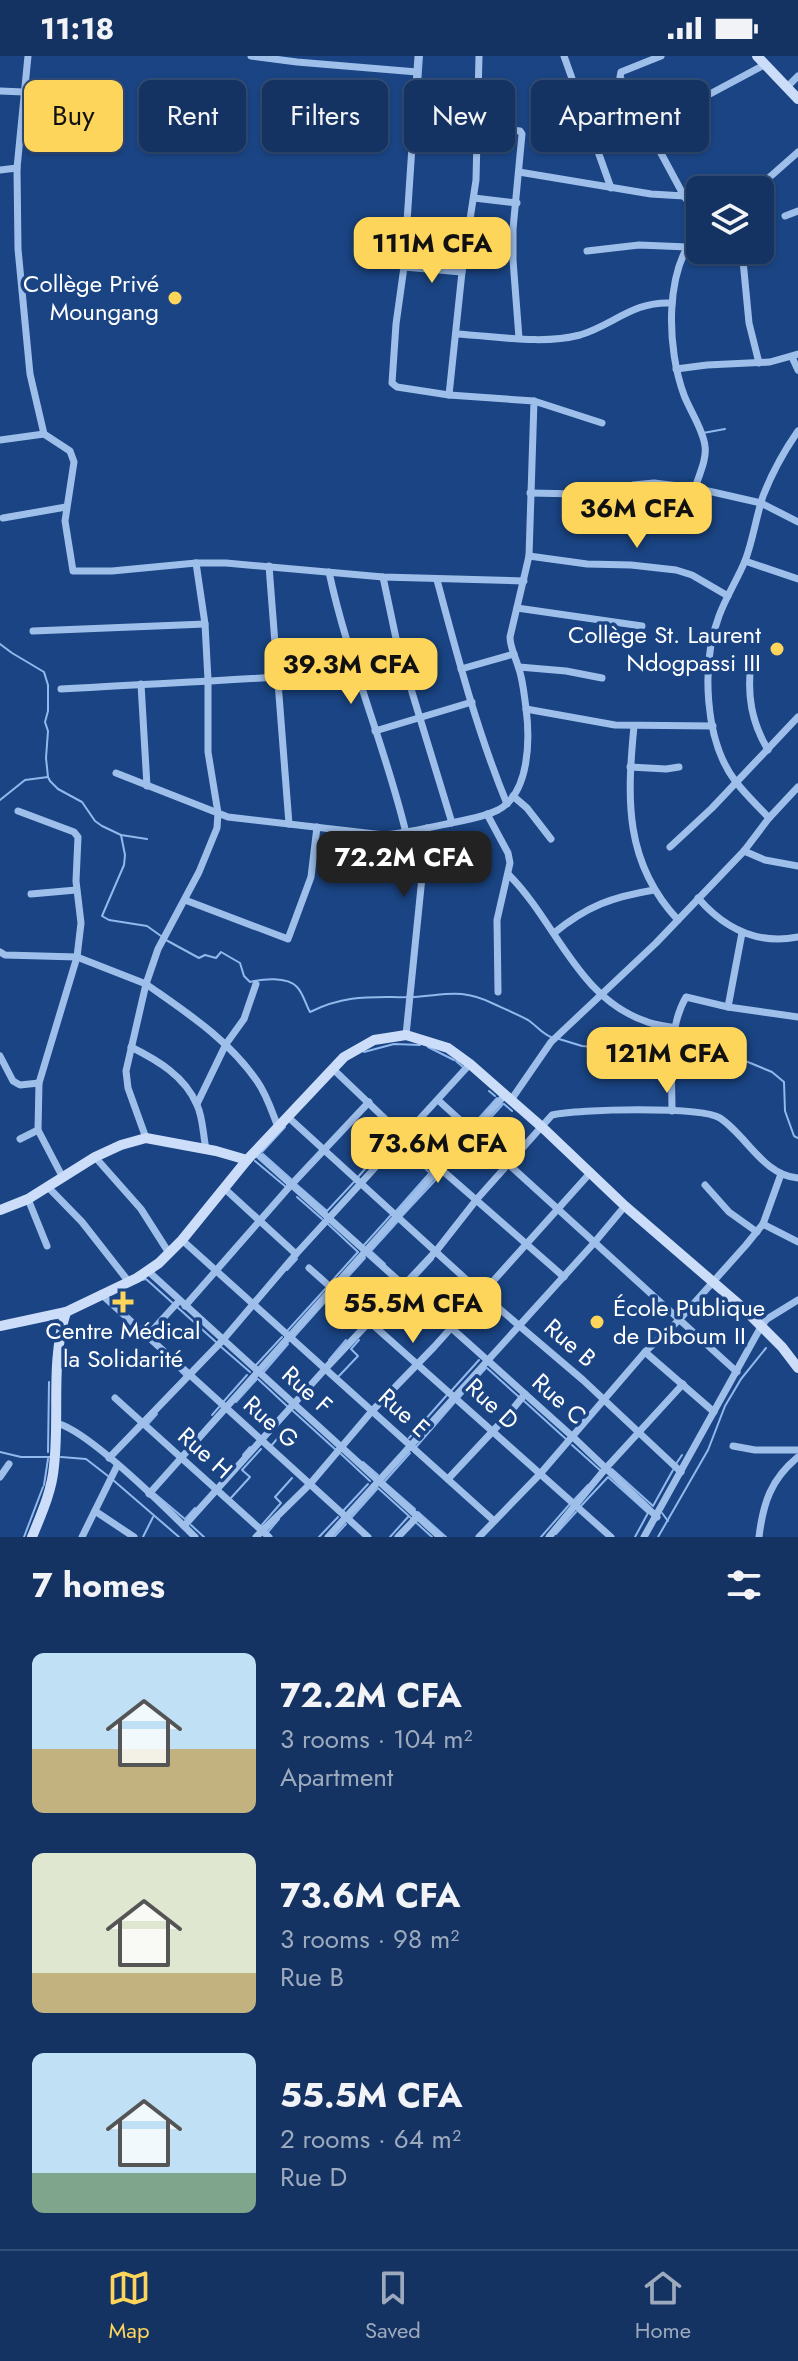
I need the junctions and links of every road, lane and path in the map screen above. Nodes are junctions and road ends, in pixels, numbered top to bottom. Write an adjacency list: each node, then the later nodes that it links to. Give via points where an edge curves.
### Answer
1 (28, 56): 10 (street)
2 (257, 56): 8 (street)
3 (418, 56): 8 (street)
4 (479, 56): 12 (street)
5 (564, 56): 26 (street)
6 (661, 56): 27 (street, via 620,77)
7 (761, 61): 13 (main road); 16 (street)
8 (417, 72): 11 (street)
9 (798, 76): 13 (street)
10 (25, 80)
11 (416, 80)
12 (478, 80)
13 (787, 87): 17 (main road)
14 (0, 91): 15 (street)
15 (24, 92): 22 (street)
16 (709, 92)
17 (798, 99)
18 (515, 131): 24 (street, via 522,134)
19 (412, 152): 37 (street)
20 (475, 152): 28 (street)
21 (798, 152): 25 (street)
22 (17, 168): 23 (street); 50 (street, via 21,287 30,374)
23 (0, 170)
24 (519, 172): 26 (street); 30 (street)
25 (771, 176)
26 (611, 188): 27 (street)
27 (684, 196): 29 (street)
28 (474, 198): 30 (street); 38 (street)
29 (686, 199)
30 (517, 203): 41 (street, via 513,260)
31 (798, 211): 32 (street)
32 (785, 216)
33 (686, 247): 34 (street)
34 (587, 251)
35 (686, 252): 39 (street)
36 (743, 264): 43 (street)
37 (404, 267): 38 (street); 46 (street, via 392,383)
38 (462, 272): 40 (street)
39 (672, 303): 41 (street, via 646,304 580,335); 44 (street)
40 (456, 334): 41 (street); 46 (street)
41 (519, 338)
42 (795, 356): 43 (street); 45 (street)
43 (759, 363): 44 (street)
44 (676, 369): 52 (street, via 706,448)
45 (798, 370)
46 (449, 395): 47 (street)
47 (534, 401): 48 (street); 53 (street)
48 (602, 423)
49 (798, 431): 54 (street)
50 (44, 434): 51 (street); 55 (street, via 73,455)
51 (0, 440)
52 (695, 488): 53 (street, via 644,482 608,498); 54 (street)
53 (530, 493): 58 (street)
54 (761, 503): 57 (street); 59 (street)
55 (66, 507): 56 (street); 60 (street, via 75,571)
56 (3, 518)
57 (798, 522)
58 (529, 556): 66 (street); 67 (street, via 676,570)
59 (745, 561): 64 (street); 67 (street)
60 (196, 563): 61 (street); 69 (street)
61 (269, 566): 62 (street); 77 (street)
62 (329, 572): 63 (street); 76 (street)
63 (383, 577): 65 (street); 84 (street)
64 (798, 579)
65 (437, 580): 66 (street); 75 (street)
66 (524, 581): 68 (street)
67 (728, 596): 87 (street, via 710,646)
68 (517, 608): 70 (street); 72 (street, via 510,637)
69 (205, 624): 71 (street); 79 (street)
70 (642, 626)
71 (33, 631)
72 (514, 654): 74 (street); 75 (street)
73 (751, 662): 89 (street, via 751,706)
74 (519, 667): 78 (street); 83 (street)
75 (461, 669): 82 (street)
76 (355, 671): 77 (street); 88 (street)
77 (276, 678): 79 (street); 103 (street)
78 (602, 678)
79 (208, 680): 80 (street); 99 (street, via 208,752)
80 (141, 684): 81 (street); 94 (street)
81 (61, 689)
82 (472, 702): 84 (street); 97 (street)
83 (526, 709): 86 (street); 96 (street, via 529,746)
84 (420, 717): 88 (street); 102 (street)
85 (798, 717): 89 (street)
86 (634, 726): 87 (street); 90 (street)
87 (713, 726): 93 (street)
88 (375, 731): 106 (street)
89 (768, 750): 93 (street)
90 (630, 767): 91 (street); 113 (street, via 634,831)
91 (679, 767)
92 (116, 773): 94 (street)
93 (735, 782): 101 (street); 108 (street)
94 (147, 786): 99 (street)
95 (798, 787): 101 (street)
96 (513, 796): 97 (street); 107 (street)
97 (507, 804): 100 (street)
98 (18, 811): 112 (street, via 77,834)
99 (218, 813): 103 (street); 116 (street, via 213,841)
100 (487, 814): 102 (street); 111 (street, via 508,853)
101 (769, 818): 109 (street)
102 (452, 823): 105 (street)
103 (289, 824): 104 (street)
104 (317, 827): 106 (street, via 366,835); 116 (street, via 311,877 288,939)
105 (427, 828): 106 (street); 130 (street)
106 (406, 833)
107 (551, 839)
108 (670, 847)
109 (744, 851): 110 (street); 115 (street)
110 (798, 866)
111 (509, 875): 118 (street); 125 (street, via 497,920)
112 (76, 890): 114 (street); 122 (street, via 81,923)
113 (654, 890): 117 (street); 118 (street, via 594,906)
114 (31, 894)
115 (698, 898): 117 (street); 119 (street)
116 (185, 900): 123 (street)
117 (678, 920): 126 (street)
118 (554, 933): 126 (street)
119 (742, 933): 120 (street, via 764,939); 127 (street)
120 (798, 937)
121 (0, 952): 122 (street)
122 (77, 957): 123 (street); 136 (street)
123 (146, 984): 131 (street); 132 (street)
124 (256, 984): 131 (street, via 244,1019)
125 (498, 992)
126 (600, 994): 129 (street, via 638,1018); 137 (street, via 551,1042)
127 (728, 1007): 128 (street); 129 (street, via 686,997)
128 (798, 1017)
129 (675, 1028): 141 (street)
130 (406, 1035): 134 (main road, via 448,1048); 135 (main road, via 374,1040)
131 (226, 1044): 140 (street); 143 (street, via 257,1081)
132 (131, 1047): 140 (street, via 164,1064); 148 (street, via 128,1088)
133 (0, 1056): 136 (street, via 16,1084)
134 (470, 1064): 137 (main road); 138 (street)
135 (333, 1069): 139 (street); 142 (main road)
136 (39, 1083): 145 (street)
137 (508, 1098): 144 (main road); 146 (street)
138 (438, 1100): 146 (street); 147 (street)
139 (369, 1102): 147 (street); 151 (street)
140 (197, 1104): 150 (street)
141 (672, 1111): 144 (street, via 559,1113); 157 (street, via 715,1115)
142 (288, 1117): 143 (main road); 151 (street, Rue B)
143 (278, 1127): 152 (main road)
144 (543, 1128): 154 (street); 156 (main road)
145 (38, 1130): 149 (street); 158 (street)
146 (473, 1133): 154 (street); 155 (street)
147 (403, 1136): 155 (street); 160 (street)
148 (146, 1138): 150 (main road); 153 (main road)
149 (20, 1139)
150 (206, 1149): 152 (main road)
151 (324, 1150): 160 (street, Rue B); 161 (street)
152 (251, 1156): 161 (street, Rue C); 164 (main road)
153 (95, 1157): 158 (main road); 181 (street, via 141,1209)
154 (508, 1165): 166 (street); 169 (street)
155 (442, 1168): 166 (street); 170 (street)
156 (591, 1172): 167 (main road); 169 (street)
157 (781, 1174): 159 (street); 173 (street)
158 (62, 1176): 163 (main road)
159 (798, 1178)
160 (360, 1183): 170 (street, Rue B); 171 (street)
161 (291, 1185): 171 (street, Rue C); 172 (street)
162 (705, 1185): 174 (street)
163 (47, 1186): 165 (main road); 189 (street)
164 (225, 1189): 172 (street); 175 (main road)
165 (28, 1199): 168 (main road); 179 (street)
166 (477, 1199): 177 (street); 180 (street)
167 (625, 1206): 178 (street); 188 (main road)
168 (1, 1208)
169 (557, 1210): 177 (street); 178 (street)
170 (398, 1217): 180 (street, Rue B); 182 (street)
171 (328, 1218): 182 (street, Rue C); 183 (street)
172 (260, 1221): 183 (street); 186 (street)
173 (763, 1224): 174 (street); 176 (street)
174 (757, 1232): 188 (street)
175 (182, 1240): 181 (main road); 186 (street, Rue E)
176 (798, 1242)
177 (525, 1243): 187 (street); 192 (street)
178 (594, 1243): 187 (street); 198 (street)
179 (47, 1246)
180 (437, 1250): 190 (street); 192 (street, Rue B)
181 (169, 1253): 185 (main road)
182 (365, 1253): 190 (street, Rue C); 191 (street)
183 (296, 1254): 196 (street)
184 (309, 1268): 191 (street, Rue D)
185 (148, 1271): 189 (main road); 195 (street, Rue F)
186 (217, 1271): 195 (street); 196 (street, Rue E)
187 (564, 1277): 201 (street)
188 (712, 1281): 198 (street); 202 (main road)
189 (129, 1282): 193 (main road)
190 (404, 1286): 199 (street); 203 (street, Rue C)
191 (333, 1287): 199 (street, Rue D); 205 (street)
192 (481, 1293): 201 (street, Rue B); 203 (street)
193 (101, 1294): 197 (main road); 204 (street, Rue G)
194 (798, 1300): 202 (street)
195 (182, 1304): 204 (street); 206 (street, Rue F)
196 (253, 1304): 205 (street, Rue E); 206 (street)
197 (66, 1312): 200 (main road); 224 (main road, via 57,1357)
198 (679, 1320): 207 (street); 213 (street)
199 (370, 1321): 209 (street, Rue D); 210 (street)
200 (1, 1323)
201 (519, 1325): 208 (street); 219 (street, Rue B)
202 (762, 1325): 211 (main road); 213 (street)
203 (450, 1328): 208 (street, Rue C); 209 (street)
204 (146, 1337): 214 (street, Rue G)
205 (289, 1337): 210 (street, Rue E); 212 (street)
206 (222, 1341): 212 (street, Rue F); 214 (street)
207 (645, 1352): 215 (street); 219 (street)
208 (487, 1361): 216 (street, Rue C); 217 (street)
209 (418, 1363): 217 (street, Rue D); 222 (street)
210 (326, 1368): 220 (street); 222 (street, Rue E)
211 (798, 1368)
212 (257, 1371): 220 (street, Rue F); 221 (street)
213 (737, 1372): 223 (street)
214 (188, 1375): 221 (street, Rue G); 225 (street)
215 (683, 1384): 223 (street); 227 (street)
216 (525, 1394): 226 (street); 228 (street, Rue C)
217 (455, 1396): 226 (street, Rue D); 230 (street)
218 (115, 1398): 225 (street, Rue H)
219 (604, 1402): 227 (street, Rue B); 228 (street)
220 (294, 1405): 229 (street); 232 (street, Rue F)
221 (225, 1407): 229 (street, Rue G); 234 (street)
222 (372, 1411): 230 (street, Rue E); 232 (street)
223 (714, 1412): 240 (street)
224 (55, 1423): 236 (street); 256 (main road, via 50,1488)
225 (143, 1423): 234 (street, Rue H); 236 (street)
226 (492, 1432): 241 (street, Rue D); 243 (street)
227 (637, 1433): 239 (street); 240 (street, Rue B)
228 (573, 1437): 239 (street, Rue C); 241 (street)
229 (262, 1441): 245 (street, Rue G); 246 (street)
230 (411, 1446): 243 (street, Rue E); 244 (street)
231 (733, 1446): 233 (street)
232 (342, 1448): 244 (street, Rue F); 245 (street)
233 (798, 1450)
234 (181, 1457): 246 (street, Rue H); 247 (street)
235 (798, 1457): 268 (street, via 775,1481)
236 (109, 1458): 238 (street)
237 (9, 1464): 242 (street)
238 (117, 1466): 247 (street); 249 (street)
239 (606, 1468): 248 (street); 252 (street, Rue C)
240 (681, 1472): 252 (street)
241 (540, 1474): 248 (street, Rue D); 253 (street)
242 (0, 1477)
243 (448, 1479): 253 (street, Rue E)
244 (379, 1481): 250 (street, Rue F); 251 (street)
245 (310, 1484): 251 (street, Rue G); 255 (street)
246 (216, 1488): 254 (street); 255 (street, Rue H)
247 (149, 1494): 254 (street)
248 (577, 1506): 265 (street); 266 (street, Rue D)
249 (95, 1511): 257 (street); 258 (street)
250 (418, 1516): 262 (street); 263 (street, Rue F)
251 (346, 1517): 260 (street); 261 (street, Rue G)
252 (657, 1517): 267 (street)
253 (493, 1520): 264 (street)
254 (184, 1526): 259 (street)
255 (262, 1535)
256 (32, 1537)
257 (82, 1537)
258 (134, 1537)
259 (195, 1537)
260 (328, 1537)
261 (368, 1537)
262 (398, 1537)
263 (440, 1537)
264 (479, 1537)
265 (549, 1537)
266 (611, 1537)
267 (644, 1537)
268 (759, 1537)

